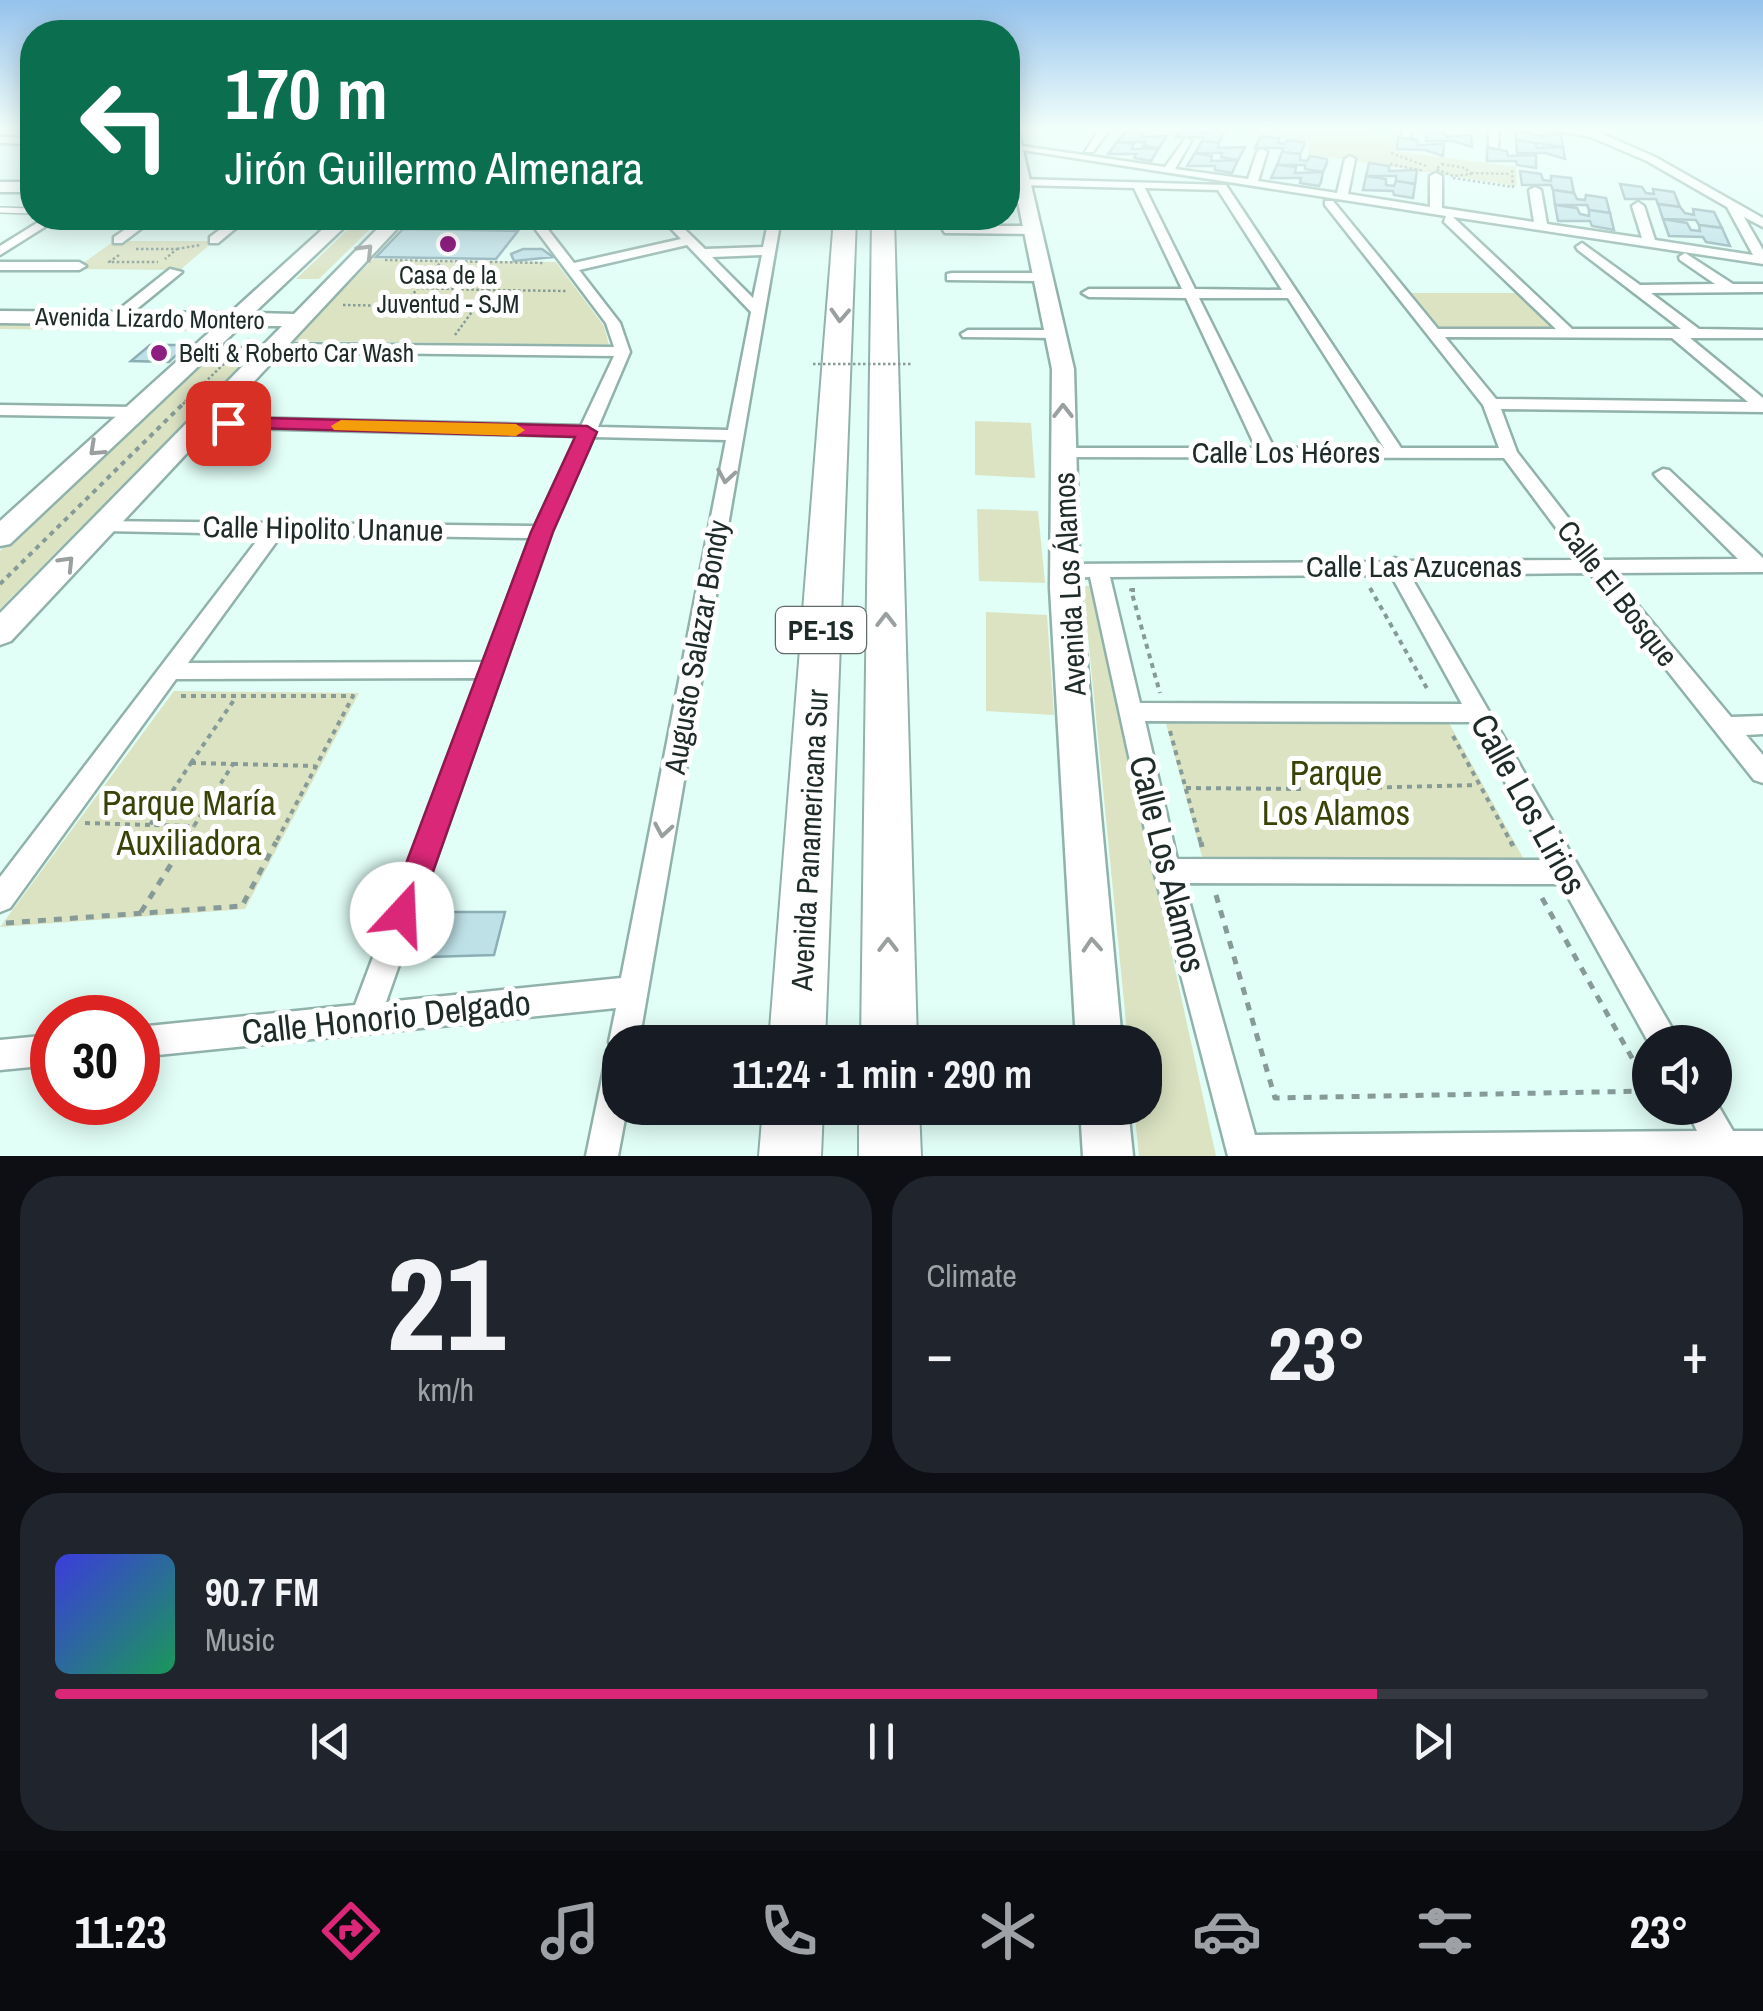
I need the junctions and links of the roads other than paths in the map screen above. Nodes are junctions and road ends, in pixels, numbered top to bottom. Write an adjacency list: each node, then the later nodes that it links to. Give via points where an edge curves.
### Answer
1 (1138, 183): 48 (street); 49 (street, via 1216,184)
2 (1252, 183): 8 (street)
3 (1342, 183): 8 (street)
4 (1438, 183): 11 (street)
5 (1694, 183): 9 (street)
6 (1020, 186): 25 (street, Avenida Los Álamos)
7 (1535, 190): 13 (street)
8 (1336, 200): 11 (street); 55 (street, Calle El Bosque)
9 (1731, 204): 12 (street); 35 (street)
10 (1638, 206): 29 (street)
11 (1442, 215): 13 (street); 54 (street)
12 (1763, 223)
13 (1541, 226): 29 (street)
14 (33, 230): 31 (street)
15 (132, 230): 26 (street)
16 (227, 230): 27 (street)
17 (332, 230): 42 (street)
18 (386, 230): 43 (street, one-way to 18)
19 (541, 230): 36 (street)
20 (680, 230): 28 (street)
21 (773, 230): 32 (street, Augusto Salazar Bondy)
22 (844, 230): 99 (highway, Avenida Panamericana Sur / PE-1S, one-way to 99)
23 (882, 230): 100 (highway, PE-1S, one-way to 23)
24 (950, 230): 25 (street)
25 (1032, 230): 41 (street, Avenida Los Álamos)
26 (118, 240)
27 (214, 240)
28 (690, 240): 33 (street); 36 (street)
29 (1650, 243): 35 (street)
30 (1582, 247): 46 (street)
31 (0, 250)
32 (769, 251): 33 (street); 50 (street, Augusto Salazar Bondy)
33 (702, 254): 50 (street)
34 (1685, 257): 44 (street)
35 (1762, 260)
36 (563, 265): 63 (street, via 613,323)
37 (0, 266): 38 (street)
38 (79, 266)
39 (176, 272): 52 (street)
40 (952, 277): 41 (street)
41 (1042, 277): 59 (street, Avenida Los Álamos)
42 (278, 280): 43 (street, via 300,288); 61 (street)
43 (337, 281): 62 (street)
44 (1731, 288): 45 (street); 46 (street)
45 (1763, 288)
46 (1638, 289): 57 (street)
47 (1089, 293): 48 (street)
48 (1194, 294): 49 (street); 71 (street)
49 (1293, 294): 72 (street)
50 (759, 312): 70 (street, Augusto Salazar Bondy)
51 (0, 316): 52 (street, Avenida Lizardo Montero)
52 (117, 318): 61 (street, Avenida Lizardo Montero)
53 (0, 332): 61 (street, Avenida Lizardo Montero)
54 (1568, 332): 55 (street); 56 (street)
55 (1438, 333): 64 (street, Calle El Bosque)
56 (1675, 333): 57 (street); 65 (street)
57 (1695, 333): 60 (street)
58 (968, 334): 59 (street)
59 (1055, 334): 73 (street, Avenida Los Álamos, one-way to 59, via 1063,369)
60 (1763, 334)
61 (227, 338): 62 (street, Avenida Lizardo Montero); 62 (street, Avenida Lizardo Montero); 67 (street, via 193,358)
62 (276, 339): 63 (street); 68 (street)
63 (623, 352): 69 (street)
64 (1491, 404): 65 (street); 74 (street, Calle El Bosque)
65 (1763, 406)
66 (0, 410): 67 (street)
67 (135, 412): 79 (street, one-way to 79)
68 (199, 422): 69 (street); 76 (street)
69 (587, 432): 70 (street); 78 (street)
70 (734, 435): 96 (street, Augusto Salazar Bondy, one-way to 96)
71 (1266, 452): 72 (street, Calle Los Héores); 73 (street, Calle Los Héores)
72 (1395, 452): 74 (street, Calle Los Héores)
73 (1064, 453): 83 (street, Avenida Los Álamos)
74 (1509, 453): 81 (street, Calle El Bosque)
75 (1662, 474): 82 (street)
76 (104, 524): 77 (street, Calle Hipolito Unanue); 85 (street, one-way to 76)
77 (276, 528): 78 (street, Calle Hipolito Unanue); 87 (street)
78 (542, 532): 86 (street)
79 (0, 538)
80 (1395, 565): 81 (street, Calle Las Azucenas); 84 (street, Calle Las Azucenas); 89 (street, Calle Los Lirios)
81 (1594, 565): 82 (street, Calle Las Azucenas); 91 (street, Calle El Bosque)
82 (1760, 565)
83 (1065, 571): 84 (street, Calle Las Azucenas); 101 (street, Avenida Los Álamos, one-way to 83)
84 (1099, 571): 88 (street, Calle Los Alamos)
85 (0, 633)
86 (491, 670): 87 (street); 97 (street)
87 (174, 683): 95 (street)
88 (1131, 712): 89 (street); 93 (street, Calle Los Alamos)
89 (1478, 713): 94 (street, Calle Los Lirios)
90 (1763, 725): 91 (street)
91 (1725, 726): 92 (street, Calle El Bosque)
92 (1763, 773)
93 (1167, 871): 94 (street); 113 (street, Calle Los Alamos)
94 (1568, 872): 102 (street, Calle Los Lirios)
95 (8, 904)
96 (634, 991): 97 (street, Calle Honorio Delgado); 98 (street, Augusto Salazar Bondy)
97 (364, 1019): 103 (street, Calle Honorio Delgado)
98 (627, 1025)
99 (798, 1025)
100 (889, 1025)
101 (1098, 1025)
102 (1655, 1025)
103 (160, 1040)
104 (30, 1053): 105 (street)
105 (0, 1056)
106 (608, 1125): 114 (street)
107 (792, 1125): 115 (highway)
108 (890, 1125): 116 (highway)
109 (1105, 1125): 117 (street)
110 (1712, 1125): 111 (street)
111 (1724, 1147): 112 (street); 113 (street)
112 (1763, 1147)
113 (1243, 1154)
114 (602, 1156)
115 (790, 1156)
116 (890, 1156)
117 (1108, 1156)

